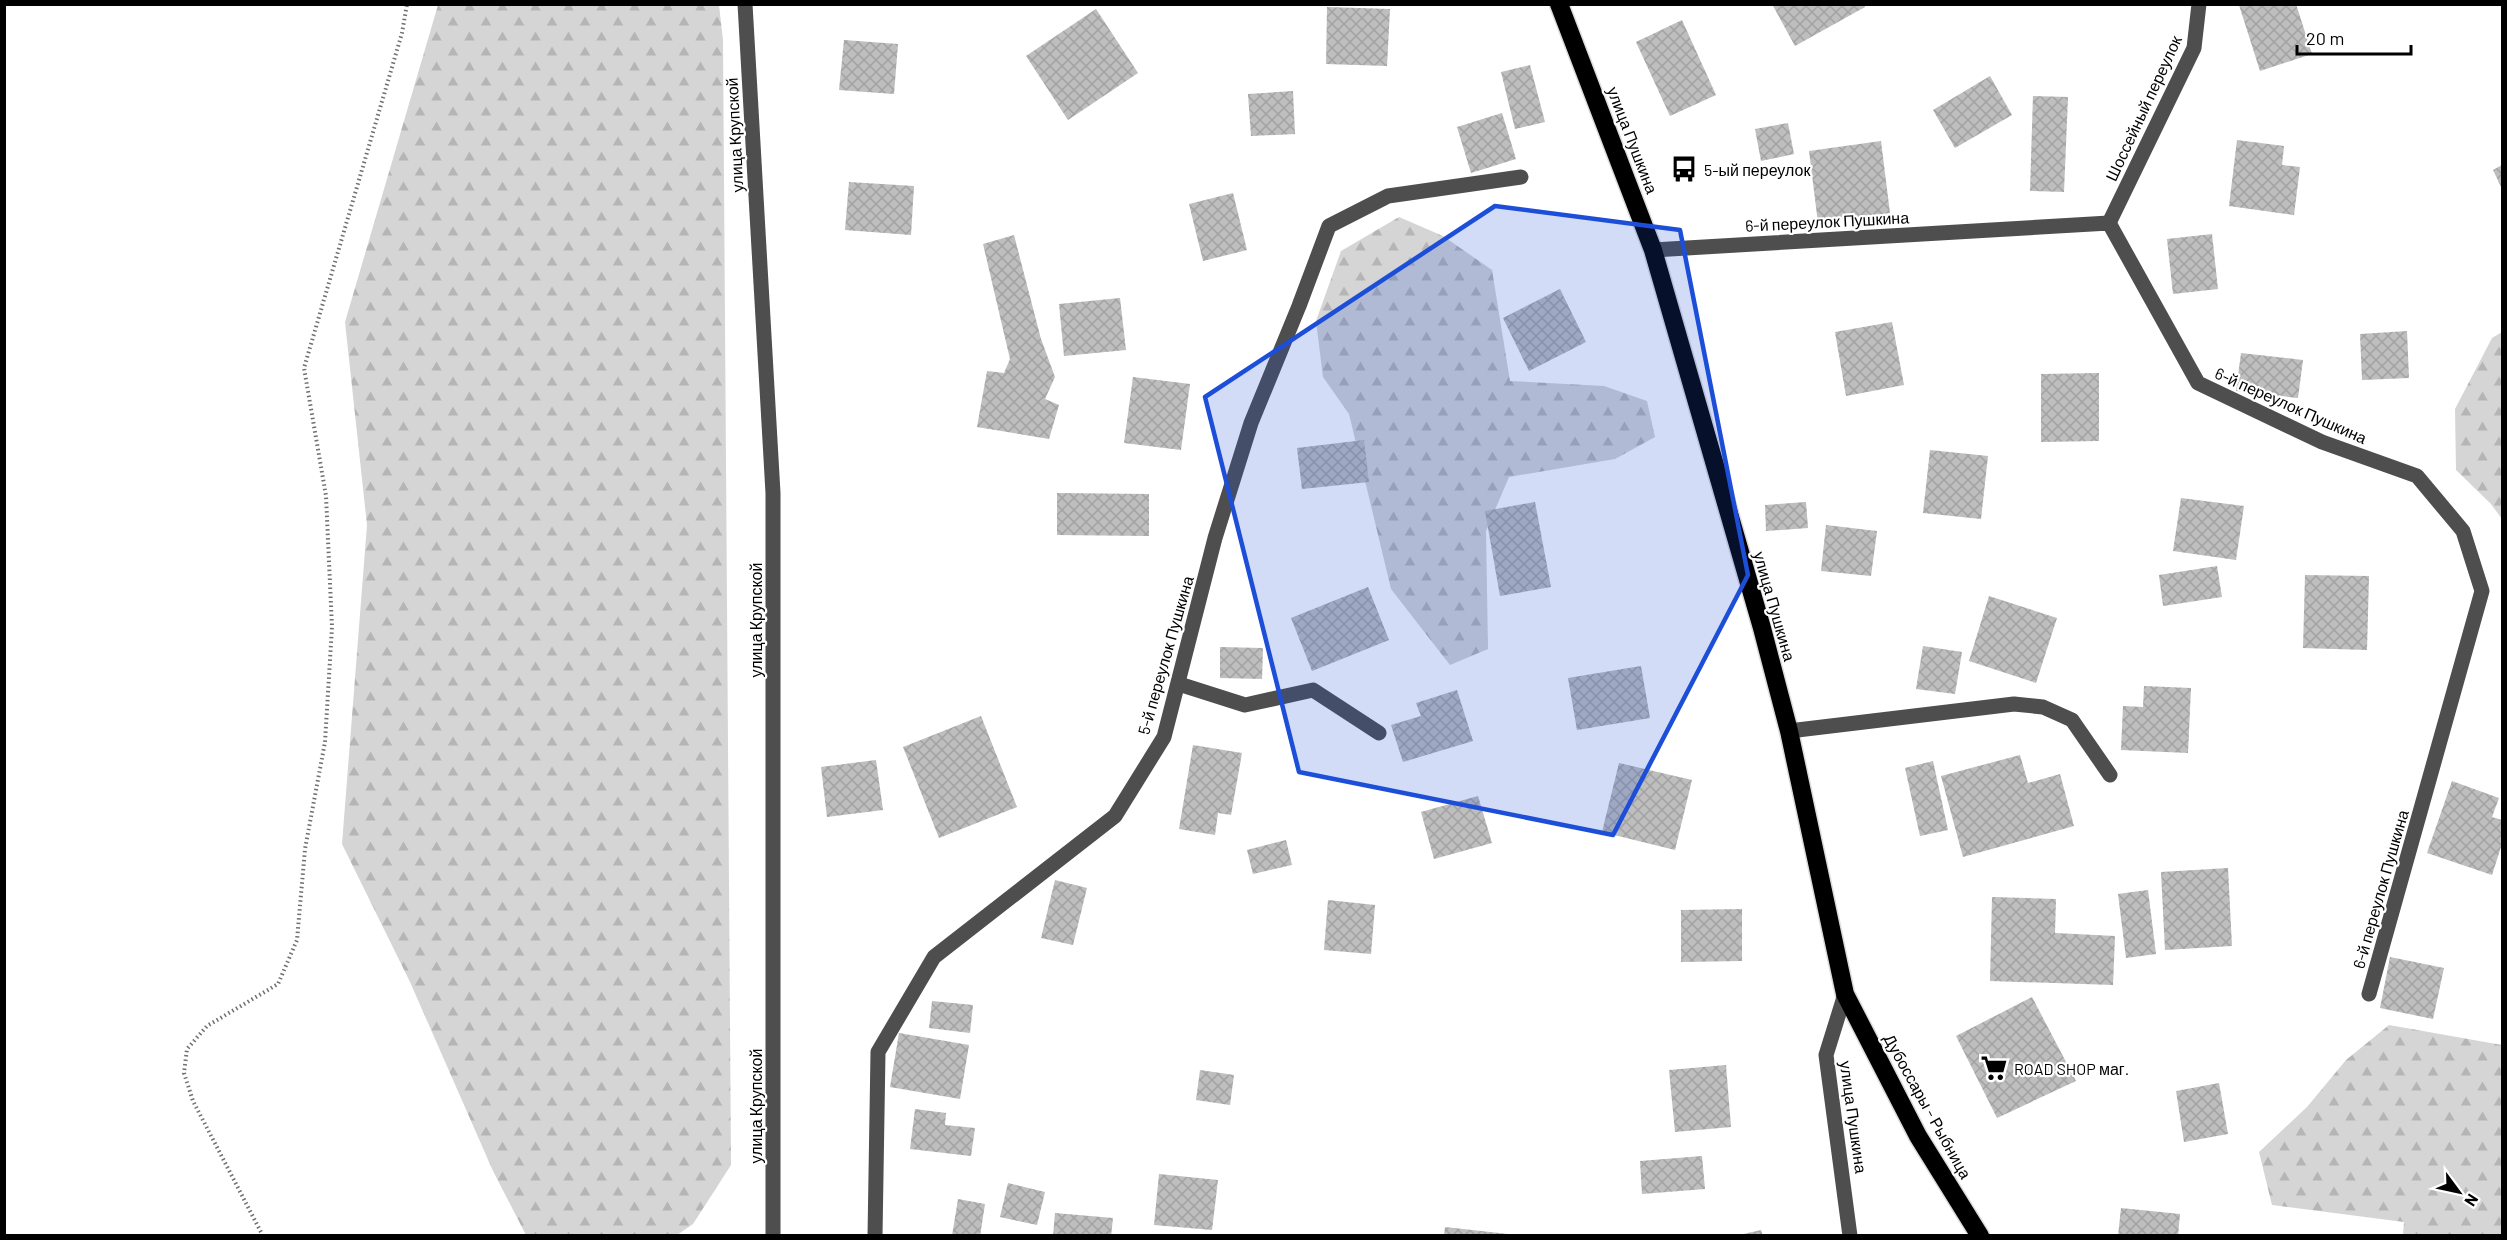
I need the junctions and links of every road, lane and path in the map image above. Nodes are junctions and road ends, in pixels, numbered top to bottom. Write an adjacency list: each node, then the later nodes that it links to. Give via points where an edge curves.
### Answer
1 (407, 4): 14 (path, via 402,33 304,368 326,496 332,627 325,742 305,849 297,940 278,984 207,1026 187,1049 184,1073 193,1101)
2 (745, 4): 15 (street, улица Крупской, via 773,493)
3 (1559, 4): 7 (highway, улица Пушкина)
4 (2199, 4): 6 (street, Шоссейный переулок, via 2194,48)
5 (1521, 177): 8 (street, 5-й переулок Пушкина, via 1388,195 1329,226 1251,423 1215,538)
6 (2109, 223): 7 (street, 6-й переулок Пушкина); 13 (street, 6-й переулок Пушкина, via 2198,383 2322,442 2417,476 2463,531 2482,591)
7 (1653, 250): 9 (highway, улица Пушкина)
8 (1179, 684): 10 (street, via 1245,705 1313,690); 16 (street, 5-й переулок Пушкина, via 1164,737 1114,816 934,957 878,1052)
9 (1789, 731): 11 (street, via 2014,704 2043,706 2072,720); 12 (highway, улица Пушкина)
10 (1379, 733)
11 (2110, 775)
12 (1845, 994): 17 (street, улица Пушкина, via 1826,1055); 18 (highway, Дубоссары - Рыбница, via 1918,1136)
13 (2369, 994)
14 (263, 1236)
15 (773, 1236)
16 (875, 1236)
17 (1850, 1236)
18 (1980, 1236)

